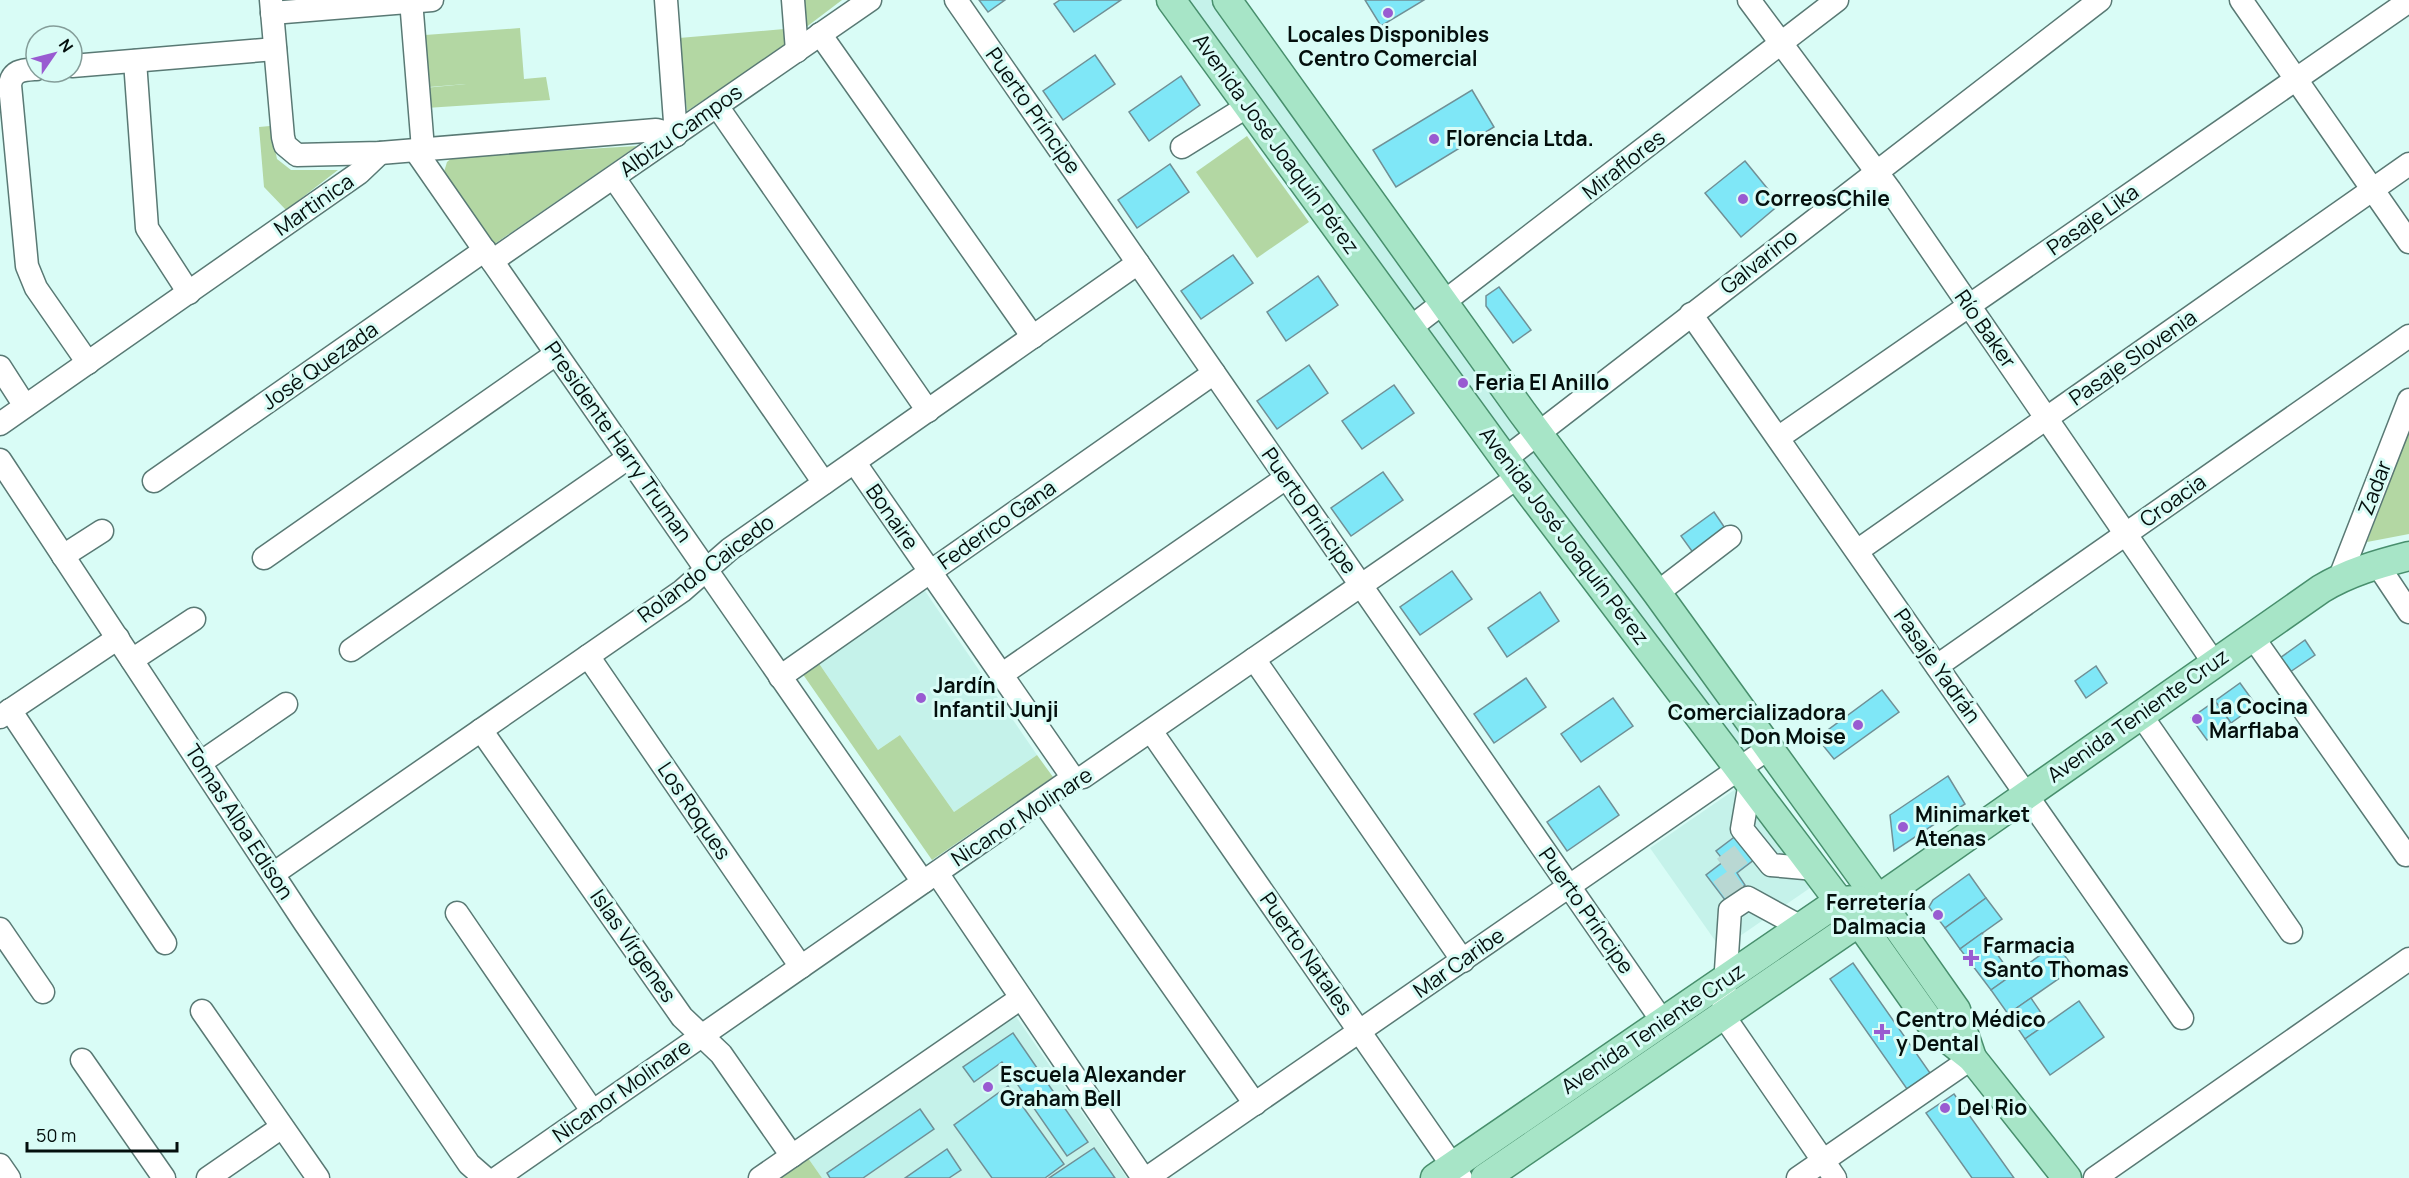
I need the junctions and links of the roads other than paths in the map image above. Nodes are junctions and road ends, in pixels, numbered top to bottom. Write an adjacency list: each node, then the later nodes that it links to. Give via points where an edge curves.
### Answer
1 (666, 0): 25 (street)
2 (793, 0): 17 (street)
3 (870, 0): 14 (street, Albizu Campos)
4 (956, 0): 36 (street, Puerto Príncipe)
5 (1171, 0): 23 (main road, Avenida José Joaquín Pérez)
6 (1227, 0): 24 (main road, Avenida José Joaquín Pérez)
7 (1749, 0): 15 (street, Río Baker)
8 (1837, 0): 15 (street, Miraflores)
9 (2100, 0): 31 (street, Galvarino)
10 (2241, 0): 21 (street)
11 (418, 1): 13 (street); 27 (street)
12 (2409, 1): 21 (street, Pasaje Lika)
13 (272, 6): 16 (street)
14 (820, 34): 17 (street, Albizu Campos); 43 (street)
15 (1781, 44): 31 (street, Río Baker); 38 (street, Miraflores)
16 (275, 49): 18 (street); 28 (street, via 282,136 290,151 304,156)
17 (797, 51): 22 (street, Albizu Campos)
18 (135, 61): 19 (street); 37 (street, via 147,228)
19 (84, 65)
20 (24, 70): 45 (street, via 13,75 10,85 29,274)
21 (2296, 79): 33 (street); 39 (street, Pasaje Lika)
22 (717, 106): 25 (street, Albizu Campos); 50 (street)
23 (1248, 106): 26 (street); 29 (main road, Avenida José Joaquín Pérez)
24 (1323, 133): 29 (main road); 38 (main road, Avenida José Joaquín Pérez)
25 (676, 135): 27 (street, via 656,130); 32 (street, Albizu Campos)
26 (1182, 147)
27 (419, 150): 28 (street); 35 (street, Presidente Harry Truman)
28 (380, 153): 37 (street, Martinica, via 359,173)
29 (1287, 158): 41 (main road, Avenida José Joaquín Pérez)
30 (2409, 164): 33 (street, Pasaje Slovenia)
31 (1876, 171): 39 (street, Río Baker); 40 (street, Galvarino)
32 (614, 178): 35 (street, Albizu Campos); 61 (street)
33 (2372, 190): 34 (street); 51 (street, Pasaje Slovenia)
34 (2409, 242)
35 (488, 256): 44 (street, Presidente Harry Truman); 60 (street, José Quezada)
36 (1138, 263): 43 (street, Rolando Caicedo); 47 (street, Puerto Príncipe)
37 (189, 293): 45 (street, Martinica)
38 (1444, 304): 41 (street, Miraflores); 53 (main road, Avenida José Joaquín Pérez)
39 (1968, 306): 51 (street, Río Baker); 54 (street, Pasaje Lika)
40 (1691, 314): 53 (street, Galvarino); 54 (street, Pasaje Yadrán)
41 (1410, 328): 58 (main road, Avenida José Joaquín Pérez)
42 (2409, 336): 63 (street, Croacia)
43 (1033, 337): 50 (street, Rolando Caicedo)
44 (556, 354): 55 (street, Presidente Harry Truman); 68 (street)
45 (88, 363): 49 (street, Martinica)
46 (0, 367): 49 (street)
47 (1214, 373): 59 (street, Puerto Príncipe); 71 (street, Federico Gana)
48 (2409, 399): 72 (street, Zadar)
49 (25, 406): 52 (street, Martinica)
50 (928, 411): 57 (street, Rolando Caicedo)
51 (2046, 418): 63 (street, Río Baker); 65 (street, Pasaje Slovenia)
52 (0, 424)
53 (1538, 434): 58 (street, Galvarino); 74 (main road, Avenida José Joaquín Pérez)
54 (1778, 438): 65 (street, Pasaje Yadrán)
55 (628, 458): 70 (street, Presidente Harry Truman); 79 (street)
56 (0, 460): 66 (street, Tomas Alba Edison)
57 (855, 463): 61 (street, Rolando Caicedo); 71 (street, Bonaire)
58 (1512, 468): 73 (street, Nicanor Molinare); 94 (main road, Avenida José Joaquín Pérez)
59 (1286, 478): 73 (street, Puerto Príncipe); 85 (street)
60 (154, 481)
61 (824, 483): 70 (street, Rolando Caicedo)
62 (102, 531): 66 (street)
63 (2126, 534): 83 (street, Río Baker); 84 (street, Croacia)
64 (1730, 537): 74 (street)
65 (1857, 551): 84 (street, Pasaje Yadrán)
66 (63, 556): 78 (street, Tomas Alba Edison)
67 (2409, 556): 69 (main road, Avenida Teniente Cruz)
68 (264, 558)
69 (2377, 564): 72 (main road, Avenida Teniente Cruz); 75 (street)
70 (706, 570): 80 (street, Rolando Caicedo); 86 (street, Presidente Harry Truman)
71 (930, 572): 85 (street, Bonaire); 86 (street, Federico Gana)
72 (2340, 577): 77 (main road, Avenida Teniente Cruz)
73 (1361, 586): 82 (street, Nicanor Molinare); 102 (street, Puerto Príncipe)
74 (1657, 593): 92 (main road, Avenida José Joaquín Pérez)
75 (2409, 612)
76 (194, 619): 81 (street)
77 (2253, 636): 83 (main road, Avenida Teniente Cruz); 98 (street)
78 (118, 638): 81 (street, Tomas Alba Edison); 88 (street)
79 (351, 650)
80 (588, 656): 90 (street, Rolando Caicedo); 113 (street, Los Roques)
81 (132, 660): 93 (street, Tomas Alba Edison)
82 (1254, 660): 91 (street, Nicanor Molinare); 112 (street)
83 (2214, 663): 89 (main road, Avenida Teniente Cruz)
84 (1937, 666): 96 (street, Pasaje Yadrán)
85 (1001, 675): 95 (street, Bonaire)
86 (780, 677): 101 (street, Presidente Harry Truman)
87 (286, 704): 93 (street)
88 (5, 713): 110 (street)
89 (2141, 715): 96 (main road, Avenida Teniente Cruz); 109 (street)
90 (481, 730): 100 (street, Rolando Caicedo); 122 (street, Islas Vírgenes, via 682,1017)
91 (1151, 731): 95 (street, Nicanor Molinare, via 1083,777); 121 (street, Puerto Natales)
92 (1769, 748): 94 (street, Mar Caribe); 103 (main road, Avenida José Joaquín Pérez)
93 (200, 763): 100 (street, Tomas Alba Edison)
94 (1745, 776): 99 (main road, Avenida José Joaquín Pérez); 99 (street, via 1742,829 1751,847 1771,866); 102 (street, Mar Caribe)
95 (1072, 778): 97 (street, Nicanor Molinare)
96 (2027, 795): 103 (main road, Avenida Teniente Cruz); 119 (street, Pasaje Yadrán)
97 (1042, 800): 101 (street, Nicanor Molinare); 125 (street)
98 (2406, 855)
99 (1815, 869): 104 (main road, Avenida José Joaquín Pérez)
100 (273, 874): 137 (street, Tomas Alba Edison, via 469,1164)
101 (930, 878): 113 (street, Nicanor Molinare); 116 (street, Presidente Harry Truman)
102 (1569, 887): 112 (street, Mar Caribe); 120 (street, Puerto Príncipe)
103 (1878, 899): 104 (main road); 106 (main road, Avenida Teniente Cruz); 123 (main road, Avenida José Joaquín Pérez, via 1956,1010)
104 (1839, 901): 106 (main road, Avenida José Joaquín Pérez); 107 (main road, Avenida Teniente Cruz)
105 (456, 913): 126 (street)
106 (1859, 922): 118 (main road, Avenida Teniente Cruz); 123 (main road, Avenida José Joaquín Pérez, via 1934,1028)
107 (1802, 927): 114 (main road, Avenida Teniente Cruz); 114 (street, via 1739,897 1730,910)
108 (0, 929): 115 (street)
109 (2291, 932)
110 (165, 943)
111 (2409, 959): 143 (street)
112 (1462, 961): 121 (street, Mar Caribe)
113 (801, 967): 122 (street, Nicanor Molinare)
114 (1726, 979): 118 (street); 120 (main road, Avenida Teniente Cruz)
115 (43, 992)
116 (1021, 998): 128 (street); 140 (street, Presidente Harry Truman)
117 (202, 1011): 127 (street)
118 (1723, 1015): 130 (street); 141 (main road, Avenida Teniente Cruz)
119 (2182, 1018)
120 (1663, 1022): 131 (main road, Avenida Teniente Cruz)
121 (1360, 1032): 125 (street, Mar Caribe); 131 (street, Puerto Natales)
122 (702, 1036): 126 (street, Nicanor Molinare); 128 (street, Islas Vírgenes, via 721,1054)
123 (1972, 1058): 130 (street); 132 (main road, Avenida José Joaquín Pérez)
124 (82, 1060): 134 (street)
125 (1255, 1104): 140 (street, Mar Caribe)
126 (593, 1112): 138 (street, Nicanor Molinare)
127 (282, 1127): 135 (street); 136 (street)
128 (792, 1156): 139 (street)
129 (0, 1165): 133 (street)
130 (1829, 1169): 142 (street)
131 (1449, 1174)
132 (2062, 1176)
133 (9, 1178)
134 (164, 1178)
135 (208, 1178)
136 (318, 1178)
137 (485, 1178)
138 (497, 1178)
139 (760, 1178)
140 (1145, 1178)
141 (1485, 1178)
142 (1798, 1178)
143 (2096, 1178)

